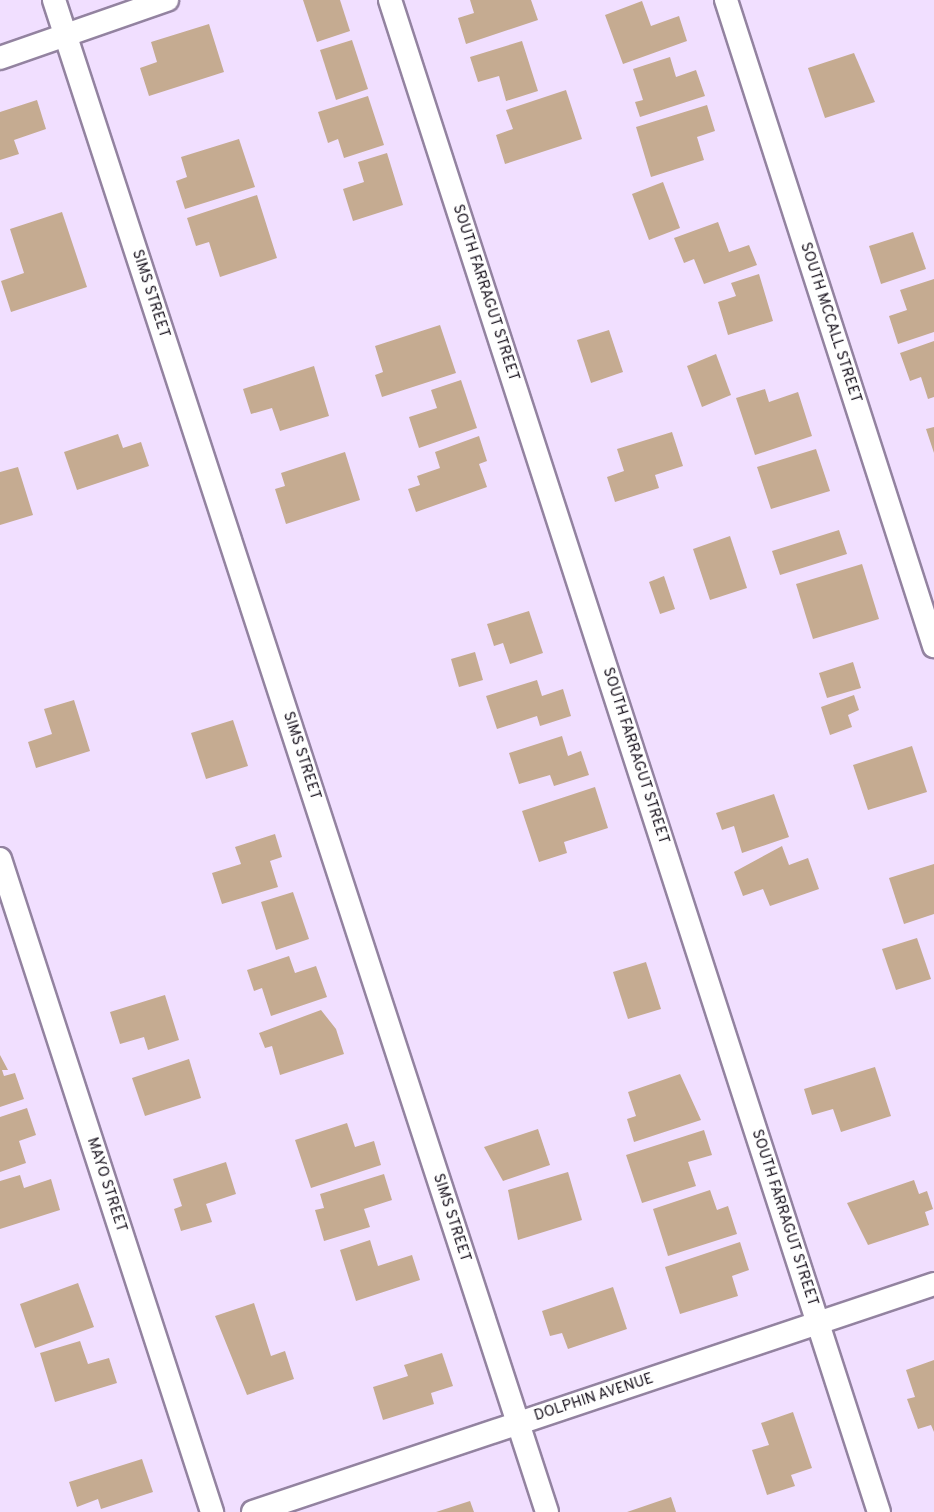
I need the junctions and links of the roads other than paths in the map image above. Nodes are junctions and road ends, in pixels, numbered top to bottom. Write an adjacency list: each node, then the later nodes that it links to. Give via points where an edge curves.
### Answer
1 (54, 0): 5 (street, SIMS STREET)
2 (166, 0): 5 (street)
3 (390, 0): 10 (street, SOUTH FARRAGUT STREET)
4 (726, 0): 7 (street, SOUTH MCCALL STREET)
5 (66, 35): 6 (street); 11 (street, SIMS STREET)
6 (0, 58)
7 (934, 646)
8 (0, 859): 12 (street, MAYO STREET)
9 (934, 1284): 10 (street, DOLPHIN AVENUE)
10 (818, 1324): 11 (street, DOLPHIN AVENUE); 15 (street, SOUTH FARRAGUT STREET)
11 (518, 1424): 13 (street, DOLPHIN AVENUE); 14 (street, SIMS STREET)
12 (212, 1512)
13 (254, 1512)
14 (547, 1512)
15 (879, 1512)

